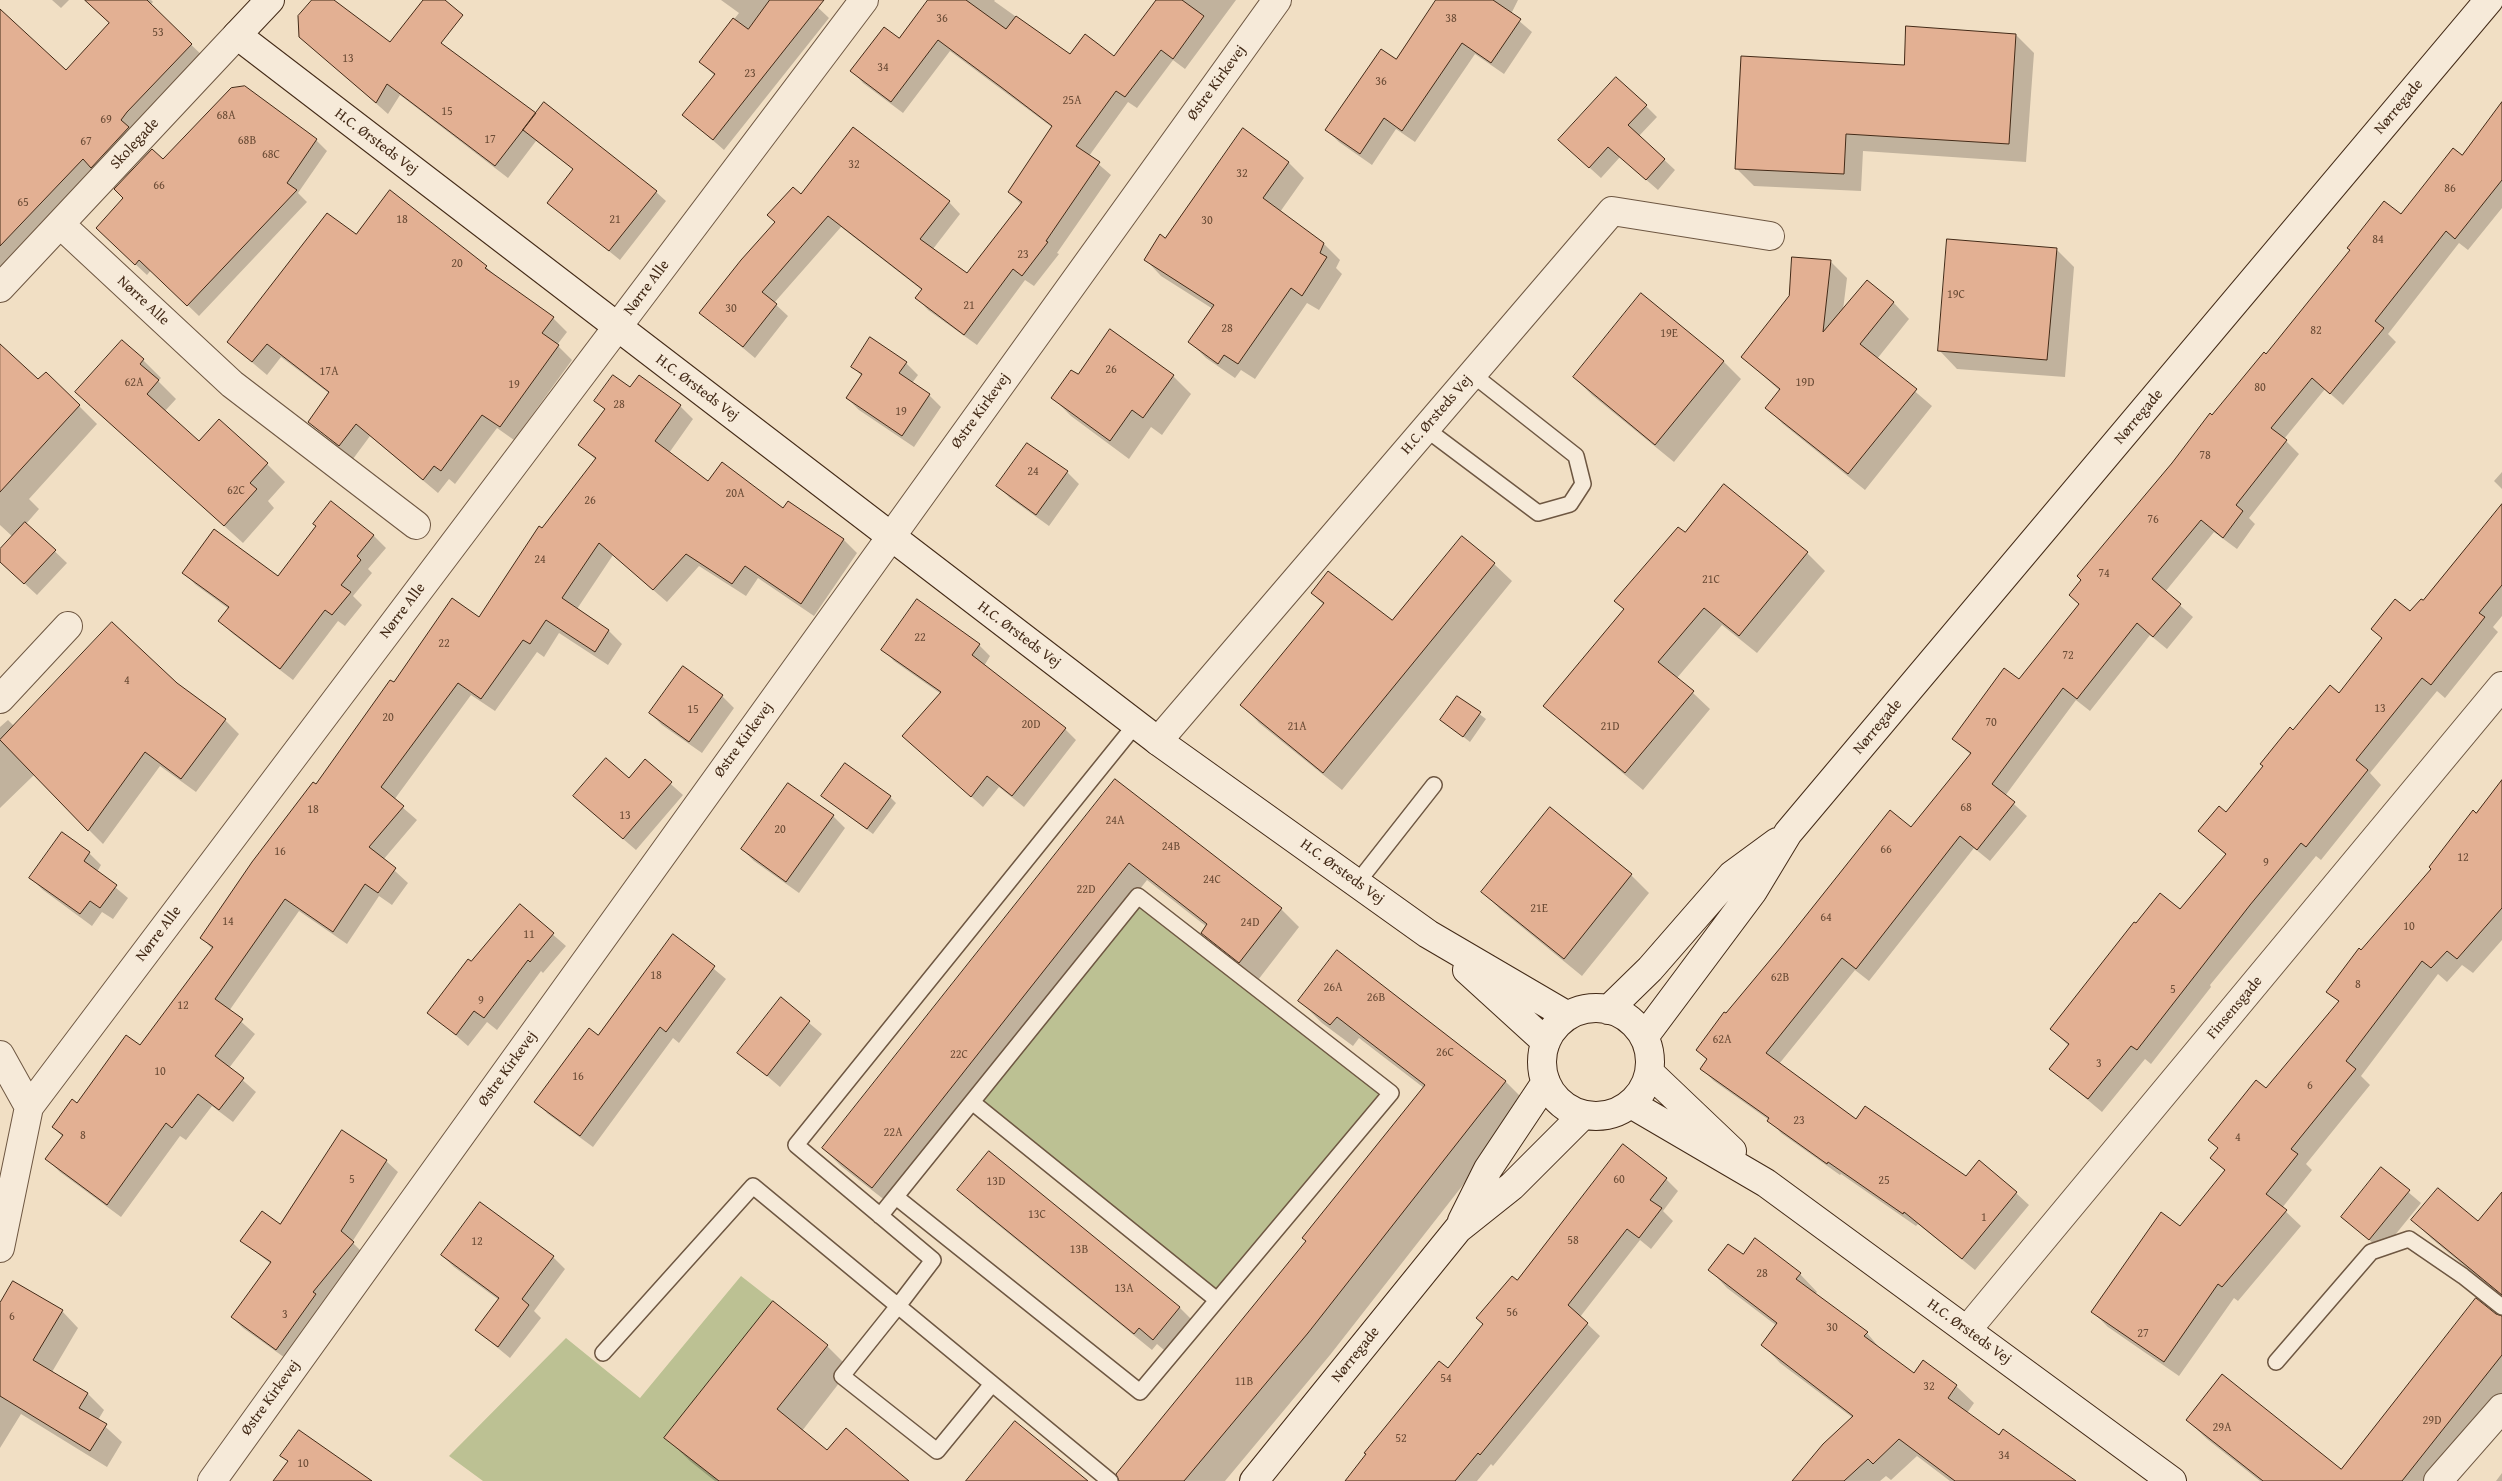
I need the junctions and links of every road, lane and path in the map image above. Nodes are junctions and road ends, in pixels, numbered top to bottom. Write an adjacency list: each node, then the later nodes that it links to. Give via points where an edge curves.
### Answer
1 (270, 0): 5 (street, Skolegade)
2 (864, 0): 9 (street, Nørre Alle)
3 (1277, 0): 13 (street, Østre Kirkevej)
4 (2489, 0): 20 (street, Nørregade)
5 (237, 36): 6 (street, Skolegade); 9 (street, H.C. Ørsteds Vej)
6 (60, 224): 8 (street, Skolegade); 12 (street, Nørre Alle, via 232,384)
7 (1770, 236): 10 (street, H.C. Ørsteds Vej, via 1612,211)
8 (0, 288)
9 (617, 327): 13 (street, H.C. Ørsteds Vej); 32 (street, Nørre Alle)
10 (1472, 374): 11 (street, H.C. Ørsteds Vej); 11 (lane, via 1576,456 1583,484 1570,504 1538,513)
11 (1426, 429): 18 (street, H.C. Ørsteds Vej)
12 (416, 524)
13 (890, 536): 17 (street, H.C. Ørsteds Vej); 47 (street, Østre Kirkevej)
14 (68, 626): 16 (street)
15 (2502, 686): 42 (street, Finsensgade)
16 (0, 698)
17 (1136, 724): 18 (street, H.C. Ørsteds Vej); 36 (lane, via 796,1145)
18 (1158, 741): 21 (street, H.C. Ørsteds Vej)
19 (1434, 785): 21 (lane)
20 (1788, 834): 23 (street, Nørregade, via 1732,875 1650,969); 25 (street, Nørregade, via 1753,891)
21 (1357, 883): 22 (street, H.C. Ørsteds Vej)
22 (1428, 934): 24 (street, H.C. Ørsteds Vej); 26 (street, H.C. Ørsteds Vej)
23 (1608, 1010): 24 (street, via 1581,1010); 25 (street, via 1629,1020)
24 (1568, 1016): 26 (street, via 1554,1027)
25 (1644, 1037): 28 (street, via 1650,1055)
26 (1546, 1042): 29 (street, via 1542,1055)
27 (0, 1055): 32 (street)
28 (1650, 1073): 31 (street, via 1643,1090); 34 (street, H.C. Ørsteds Vej)
29 (1546, 1082): 33 (street, via 1560,1103); 37 (street, Nørregade, via 1488,1169)
30 (972, 1102): 35 (lane); 39 (lane); 39 (lane, via 1138,896 1391,1094)
31 (1631, 1104): 33 (street, via 1608,1115); 34 (street, H.C. Ørsteds Vej)
32 (29, 1108): 38 (street, Nørre Alle)
33 (1583, 1115): 37 (street, Nørregade, via 1512,1186)
34 (1766, 1183): 42 (street, H.C. Ørsteds Vej)
35 (896, 1197): 36 (lane); 39 (lane, via 1140,1392)
36 (880, 1216): 40 (lane, via 933,1260)
37 (1458, 1229): 49 (street, Nørregade)
38 (0, 1248)
39 (1217, 1300)
40 (898, 1306): 43 (lane, via 753,1186); 45 (lane); 45 (lane, via 842,1376 937,1450)
41 (2502, 1307): 44 (lane, via 2409,1239 2371,1252)
42 (1968, 1330): 50 (street, H.C. Ørsteds Vej)
43 (603, 1353)
44 (2276, 1362)
45 (992, 1384): 48 (lane)
46 (2499, 1417): 51 (street)
47 (212, 1481)
48 (1110, 1481)
49 (1254, 1481)
50 (2172, 1481)
51 (2438, 1481)

